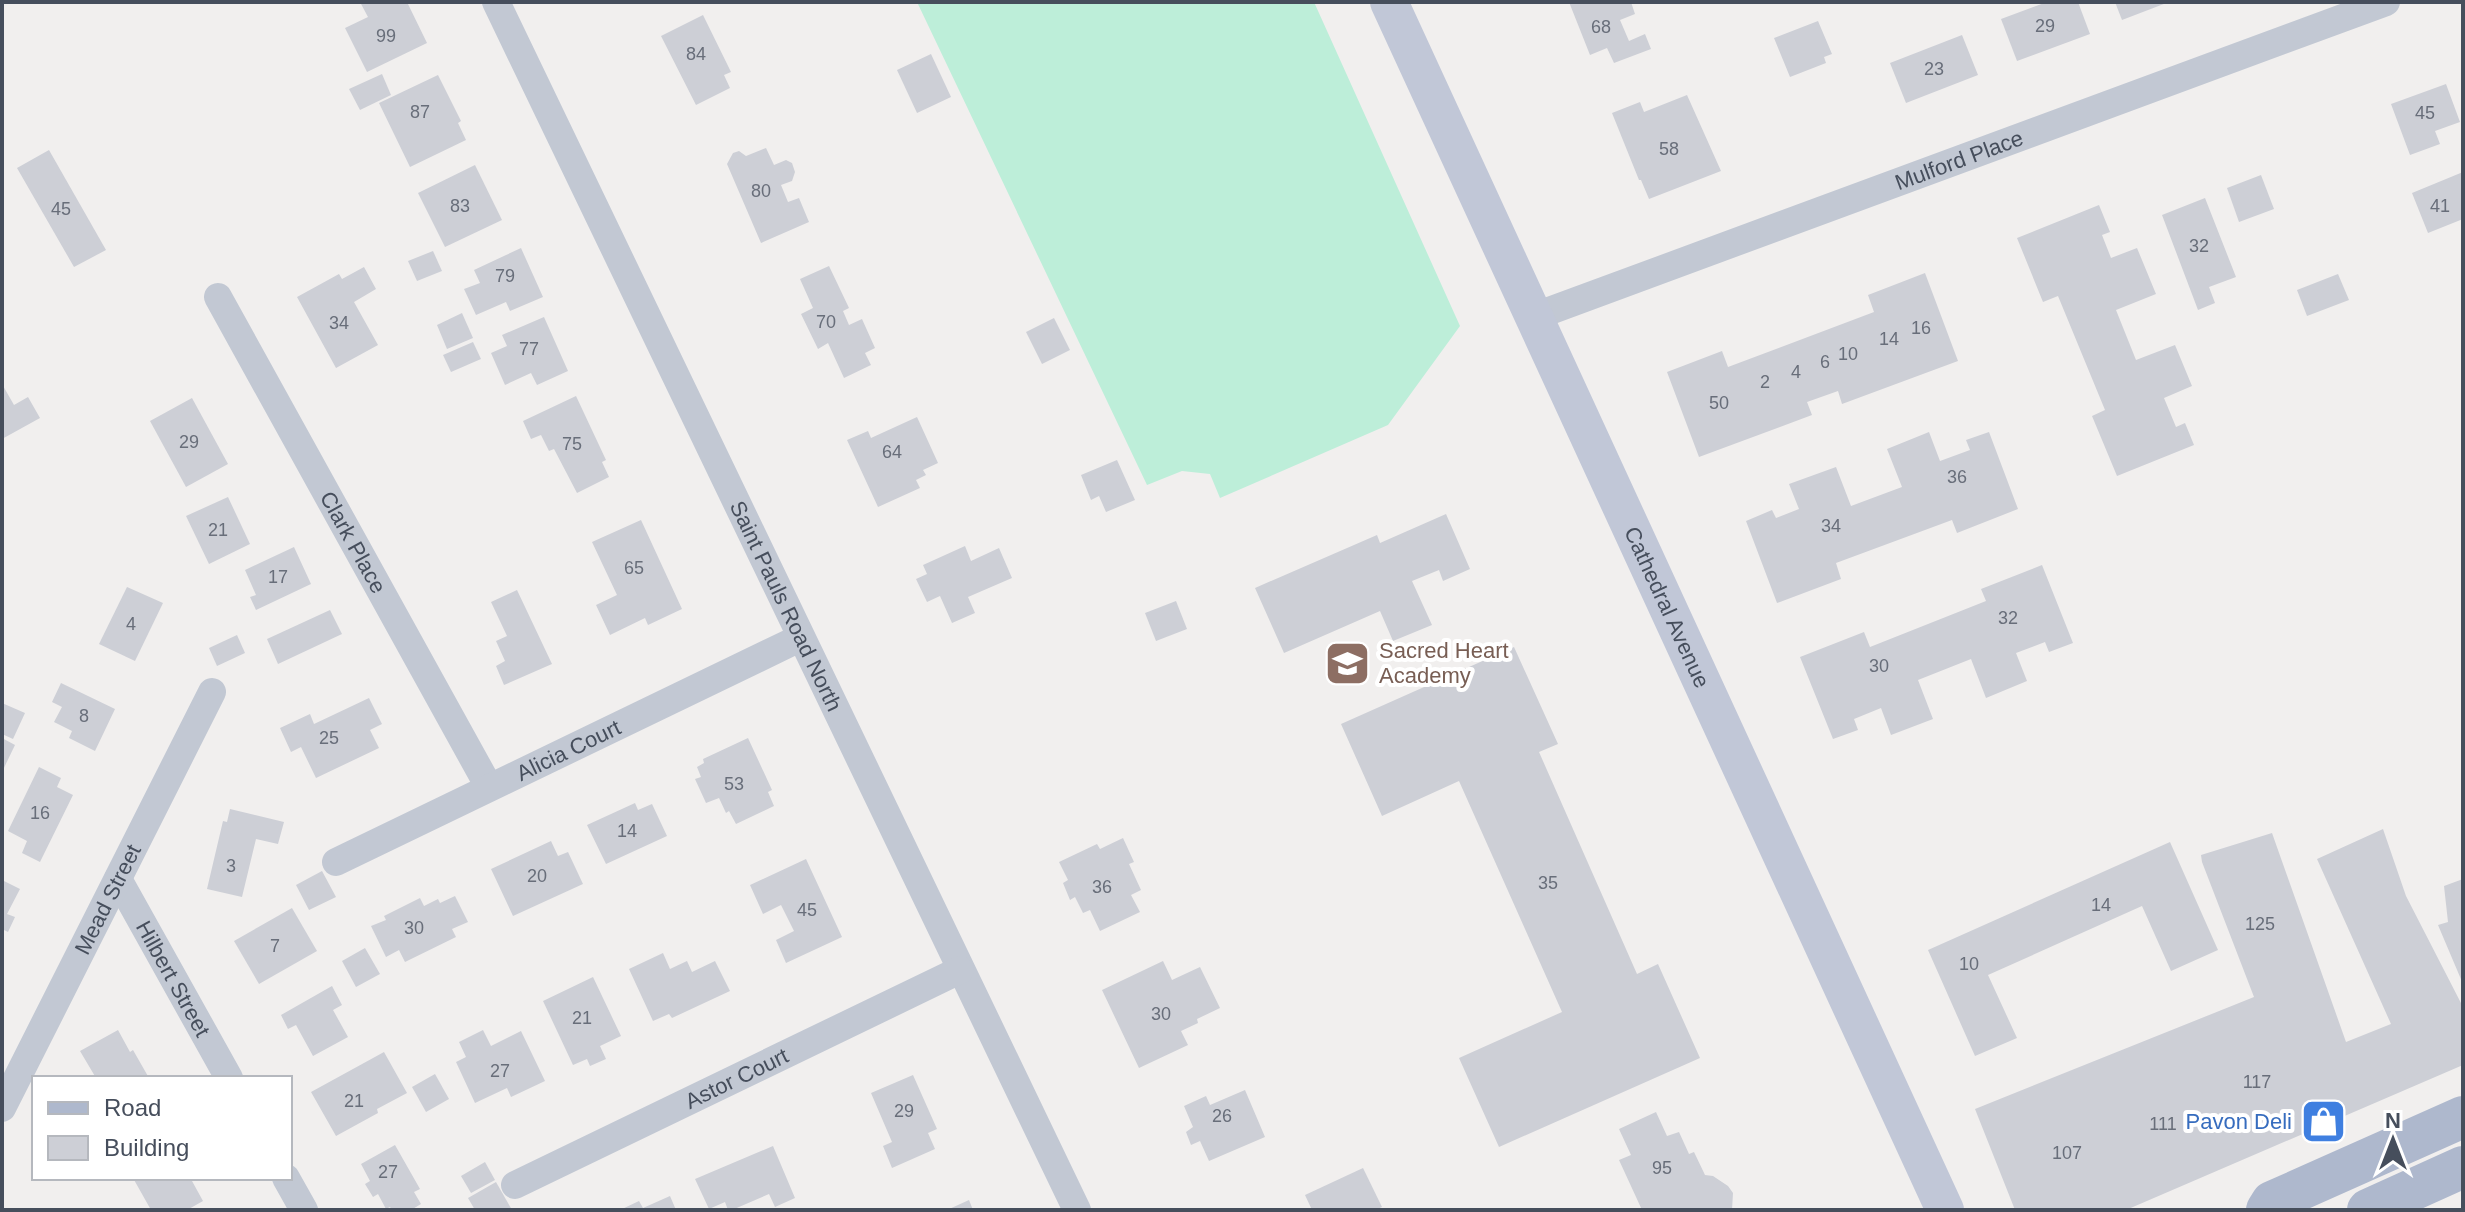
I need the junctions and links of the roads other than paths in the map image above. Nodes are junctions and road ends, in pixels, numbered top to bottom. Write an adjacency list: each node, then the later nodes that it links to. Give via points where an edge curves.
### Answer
1 (496, 2): 6 (street, Saint Pauls Road North)
2 (1389, 2): 5 (street, Cathedral Avenue)
3 (2386, 2): 5 (street, Mulford Place)
4 (218, 297): 8 (street, Clark Place)
5 (1533, 317): 20 (street, Cathedral Avenue)
6 (800, 638): 8 (street, Alicia Court); 11 (street, Saint Pauls Road North)
7 (212, 692): 10 (street, Mead Street)
8 (489, 787): 9 (street, Alicia Court)
9 (336, 862)
10 (118, 879): 12 (street, Hilbert Street); 13 (street, Mead Street)
11 (960, 970): 17 (street, Astor Court); 19 (street, Saint Pauls Road North)
12 (228, 1076)
13 (2, 1108)
14 (2463, 1117): 21 (main road, via 2272,1202)
15 (2463, 1167): 22 (main road)
16 (287, 1180): 18 (street)
17 (515, 1185)
18 (304, 1210)
19 (1077, 1210)
20 (1945, 1210)
21 (2267, 1210)
22 (2370, 1210)

